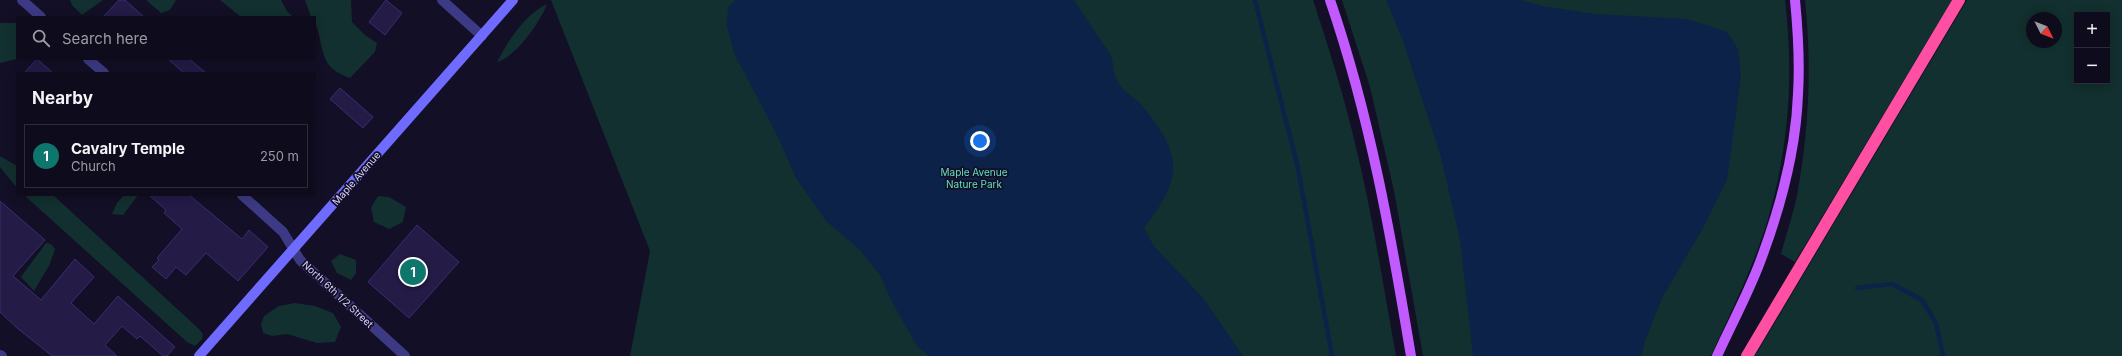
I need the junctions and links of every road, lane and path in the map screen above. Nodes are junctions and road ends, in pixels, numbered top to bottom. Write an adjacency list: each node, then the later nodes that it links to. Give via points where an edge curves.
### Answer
1 (22, 0): 7 (street)
2 (442, 0): 8 (street)
3 (513, 0): 8 (main road, Maple Avenue)
4 (1330, 0): 15 (main road, via 1388,218)
5 (1795, 0): 16 (main road, via 1799,49 1798,95 1789,163 1778,211 1760,264)
6 (1959, 0): 17 (highway)
7 (40, 16)
8 (482, 36): 12 (main road, Maple Avenue)
9 (89, 60): 10 (street)
10 (103, 72)
11 (243, 196): 12 (street, North 6th 1/2 Street, via 283,232)
12 (294, 249): 13 (main road, Maple Avenue); 14 (street, North 6th 1/2 Street, via 300,260)
13 (199, 356)
14 (405, 356)
15 (1411, 356)
16 (1716, 356)
17 (1747, 356)

